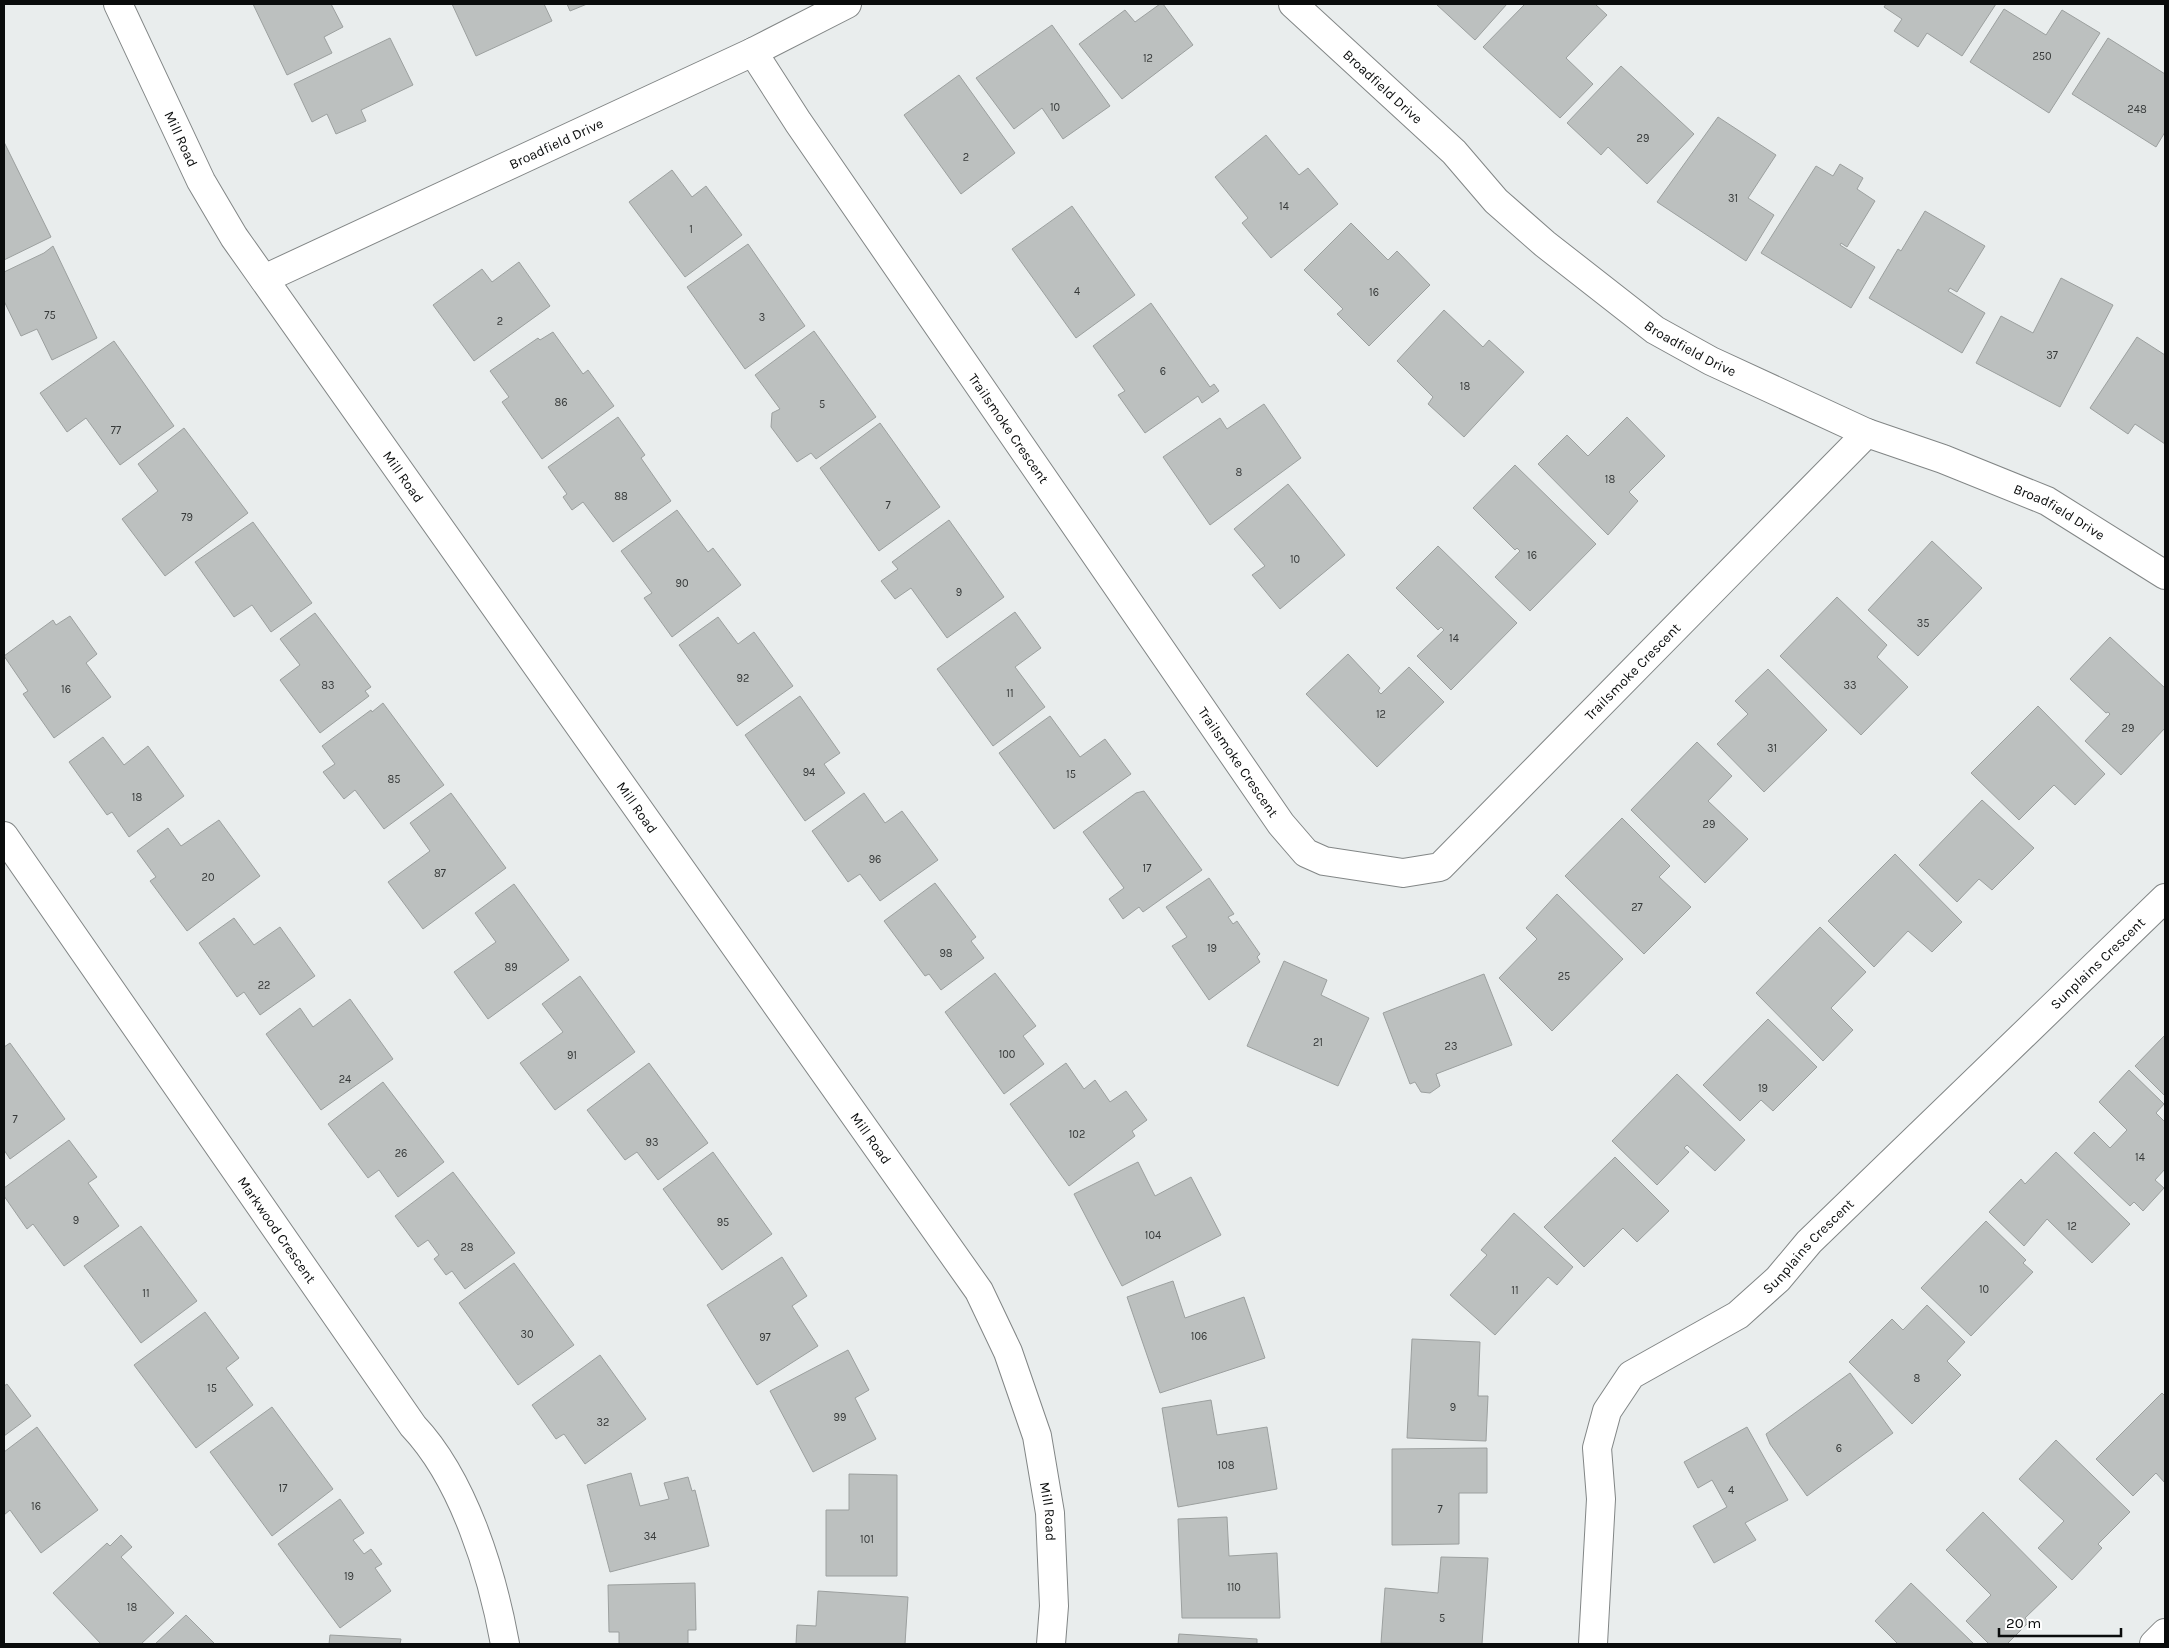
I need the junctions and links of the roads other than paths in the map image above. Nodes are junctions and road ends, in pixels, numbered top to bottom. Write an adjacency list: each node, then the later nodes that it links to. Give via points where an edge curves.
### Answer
1 (118, 4): 5 (street, Mill Road, via 201,181 234,237)
2 (848, 4): 4 (street, Broadfield Drive)
3 (1293, 4): 6 (street, Broadfield Drive, via 1454,152 1496,201 1545,244 1655,330 1711,361)
4 (753, 52): 5 (street, Broadfield Drive); 6 (street, Trailsmoke Crescent, via 1281,824 1306,854 1324,861 1403,873 1440,867)
5 (264, 279): 12 (street, Mill Road, via 979,1291 1008,1352 1037,1436 1050,1513 1054,1606)
6 (1867, 433): 7 (street, Broadfield Drive, via 1943,459 2047,501)
7 (2165, 575)
8 (4, 836): 11 (street, Markwood Crescent, via 449,1475 480,1549 499,1610)
9 (2165, 898): 13 (street, Sunplains Crescent, via 1809,1242 1772,1285 1738,1315 1631,1375 1607,1411 1597,1448 1601,1499)
10 (2165, 1633): 14 (street)
11 (505, 1644)
12 (1051, 1644)
13 (1593, 1644)
14 (2154, 1644)

